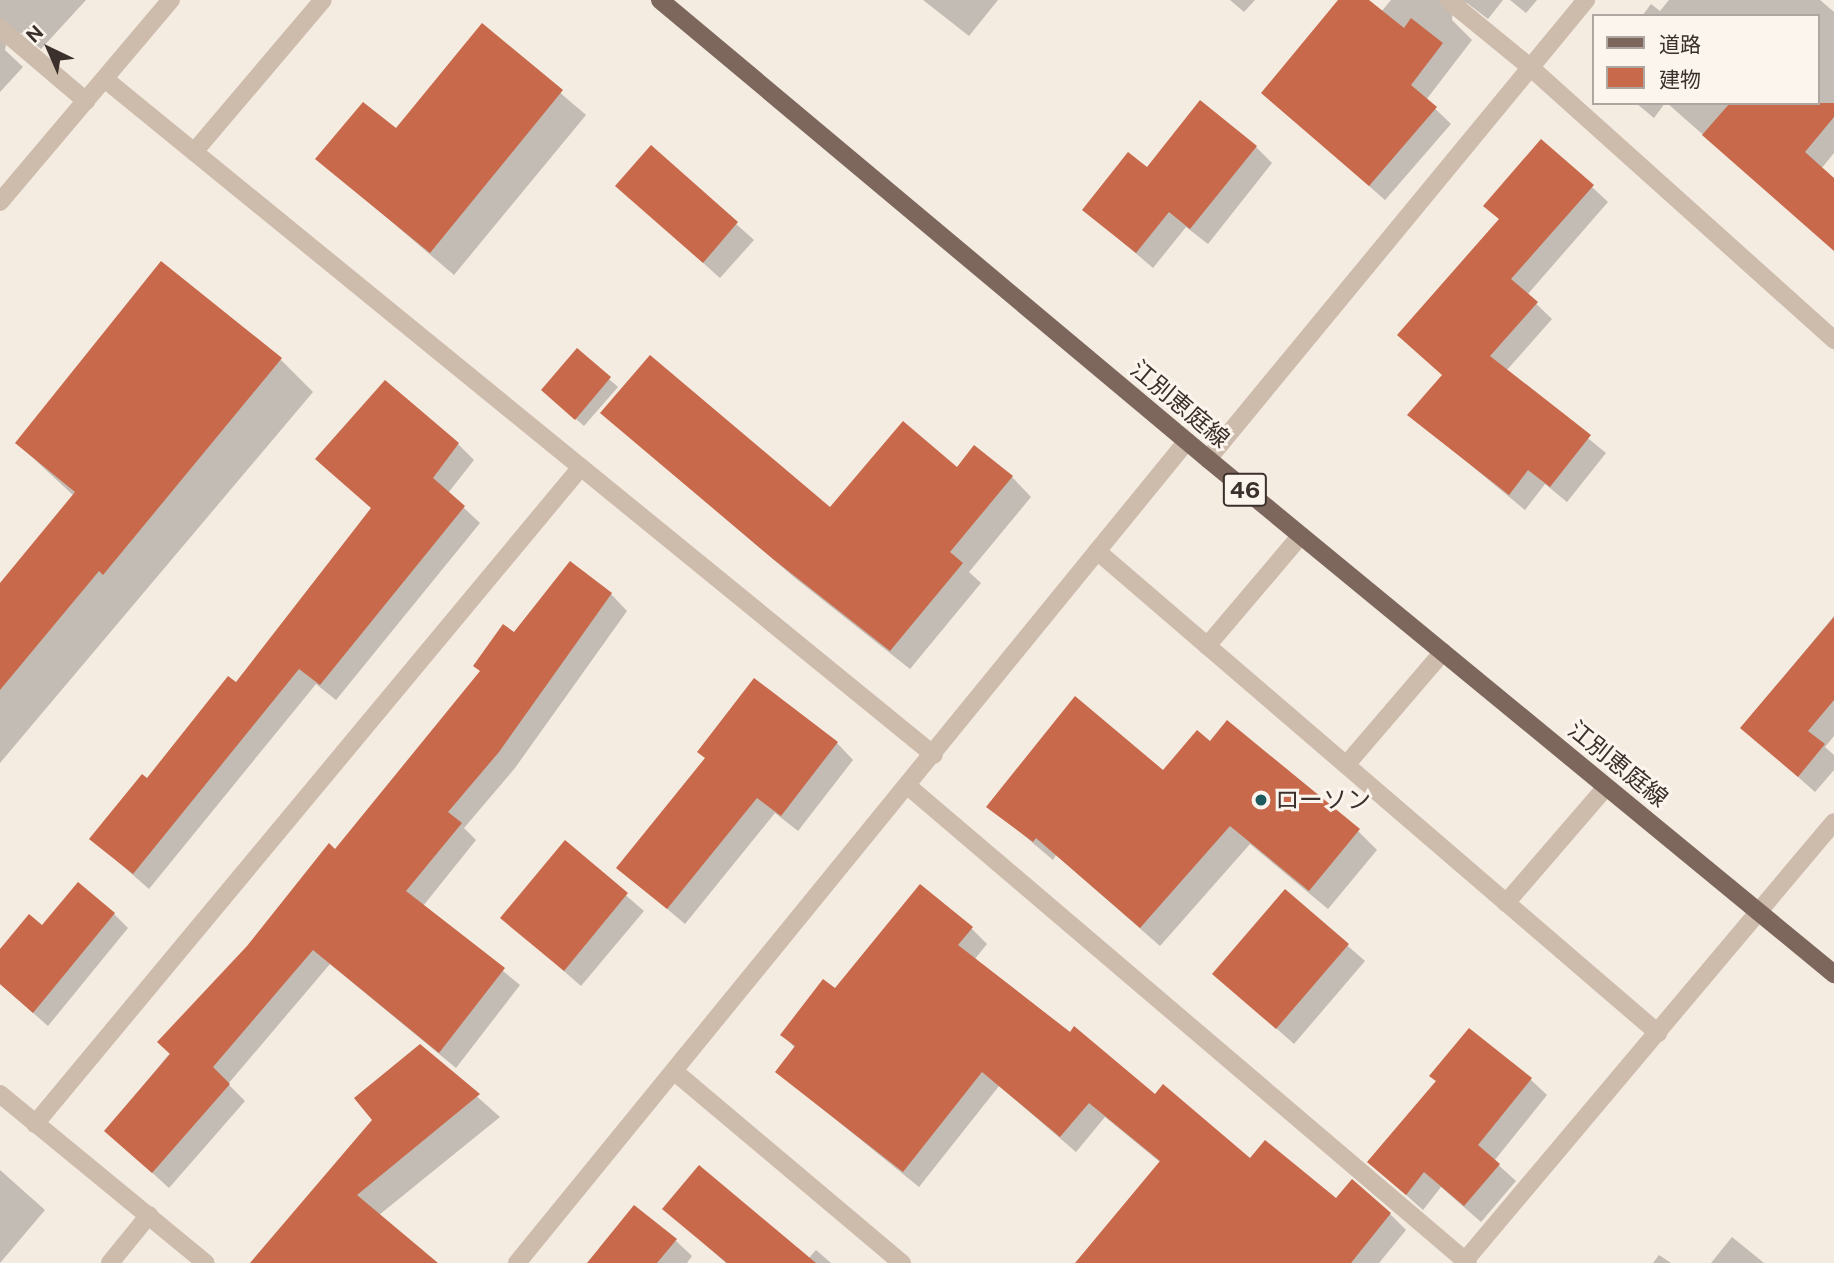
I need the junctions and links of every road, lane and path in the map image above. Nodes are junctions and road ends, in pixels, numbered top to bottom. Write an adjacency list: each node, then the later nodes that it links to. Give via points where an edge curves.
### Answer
1 (171, 0): 8 (street)
2 (323, 0): 10 (street)
3 (660, 0): 13 (main road, 江別恵庭線 / 46)
4 (1448, 0): 7 (street)
5 (1586, 0): 7 (street)
6 (0, 28): 9 (street)
7 (1530, 67): 12 (street); 14 (street)
8 (106, 80): 9 (street); 10 (street)
9 (86, 101): 11 (street)
10 (194, 152): 15 (street)
11 (0, 202)
12 (1834, 340)
13 (1187, 441): 14 (main road, 江別恵庭線 / 46); 17 (street)
14 (1208, 459): 16 (main road, 江別恵庭線 / 46)
15 (580, 467): 20 (street); 31 (street)
16 (1301, 535): 18 (street); 19 (main road, 江別恵庭線 / 46)
17 (1097, 551): 18 (street); 20 (street)
18 (1207, 646): 21 (street)
19 (1443, 652): 21 (street); 22 (main road, 江別恵庭線 / 46)
20 (934, 755): 23 (street)
21 (1346, 765): 25 (street)
22 (1606, 786): 25 (street); 26 (main road, 江別恵庭線 / 46)
23 (909, 787): 29 (street); 33 (street)
24 (1834, 822): 26 (street)
25 (1506, 903): 28 (street)
26 (1760, 913): 27 (main road, 江別恵庭線 / 46); 28 (street)
27 (1834, 974)
28 (1658, 1033): 33 (street)
29 (675, 1072): 36 (street); 37 (street)
30 (0, 1094): 31 (street)
31 (35, 1124): 32 (street)
32 (149, 1216): 34 (street); 35 (street)
33 (1465, 1262)
34 (110, 1263)
35 (206, 1263)
36 (517, 1263)
37 (902, 1263)

